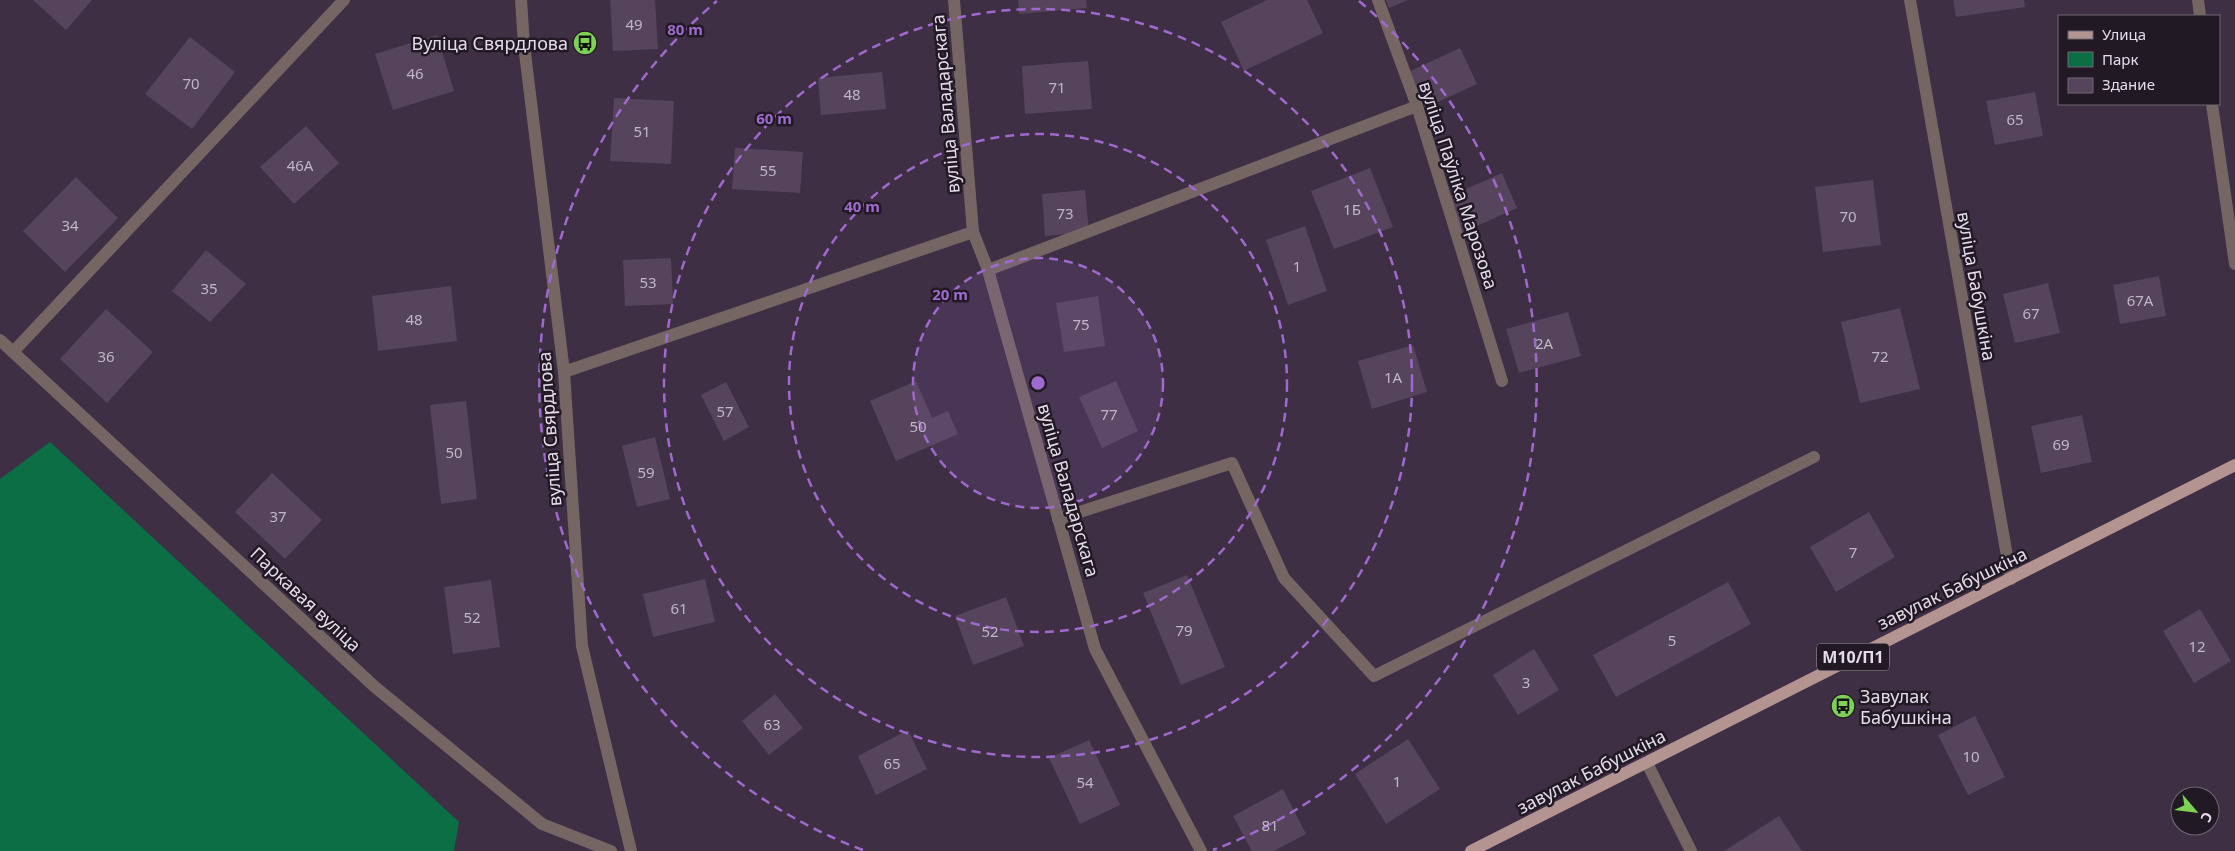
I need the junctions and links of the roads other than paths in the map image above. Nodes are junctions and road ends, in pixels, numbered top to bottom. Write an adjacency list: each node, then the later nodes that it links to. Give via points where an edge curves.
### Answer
1 (344, 0): 14 (street)
2 (520, 0): 15 (street, вуліца Свярдлова)
3 (954, 0): 10 (street, вуліца Валадарскага)
4 (1378, 0): 9 (street, вуліца Паўліка Марозова)
5 (1910, 0): 20 (street, вуліца Бабушкіна)
6 (2198, 0): 7 (street)
7 (2200, 15)
8 (2212, 105): 11 (street)
9 (1417, 106): 12 (street); 16 (street, вуліца Паўліка Марозова)
10 (973, 232): 12 (street, вуліца Валадарскага); 15 (street)
11 (2235, 264)
12 (988, 270): 19 (street, вуліца Валадарскага)
13 (0, 340): 14 (street, Паркавая вуліца)
14 (14, 352): 22 (street, Паркавая вуліца, via 375,687 542,824)
15 (564, 372): 23 (street, вуліца Свярдлова, via 582,646)
16 (1502, 381)
17 (1814, 457): 19 (street, via 1374,676 1284,578 1232,463)
18 (2235, 465): 20 (main road, завулак Бабушкіна / М10/П1)
19 (1058, 519): 24 (street, вуліца Валадарскага, via 1095,649)
20 (2011, 579): 21 (main road, завулак Бабушкіна / М10/П1)
21 (1647, 763): 25 (main road, завулак Бабушкіна / М10/П1); 26 (street)
22 (611, 851)
23 (631, 851)
24 (1201, 851)
25 (1471, 851)
26 (1690, 851)

